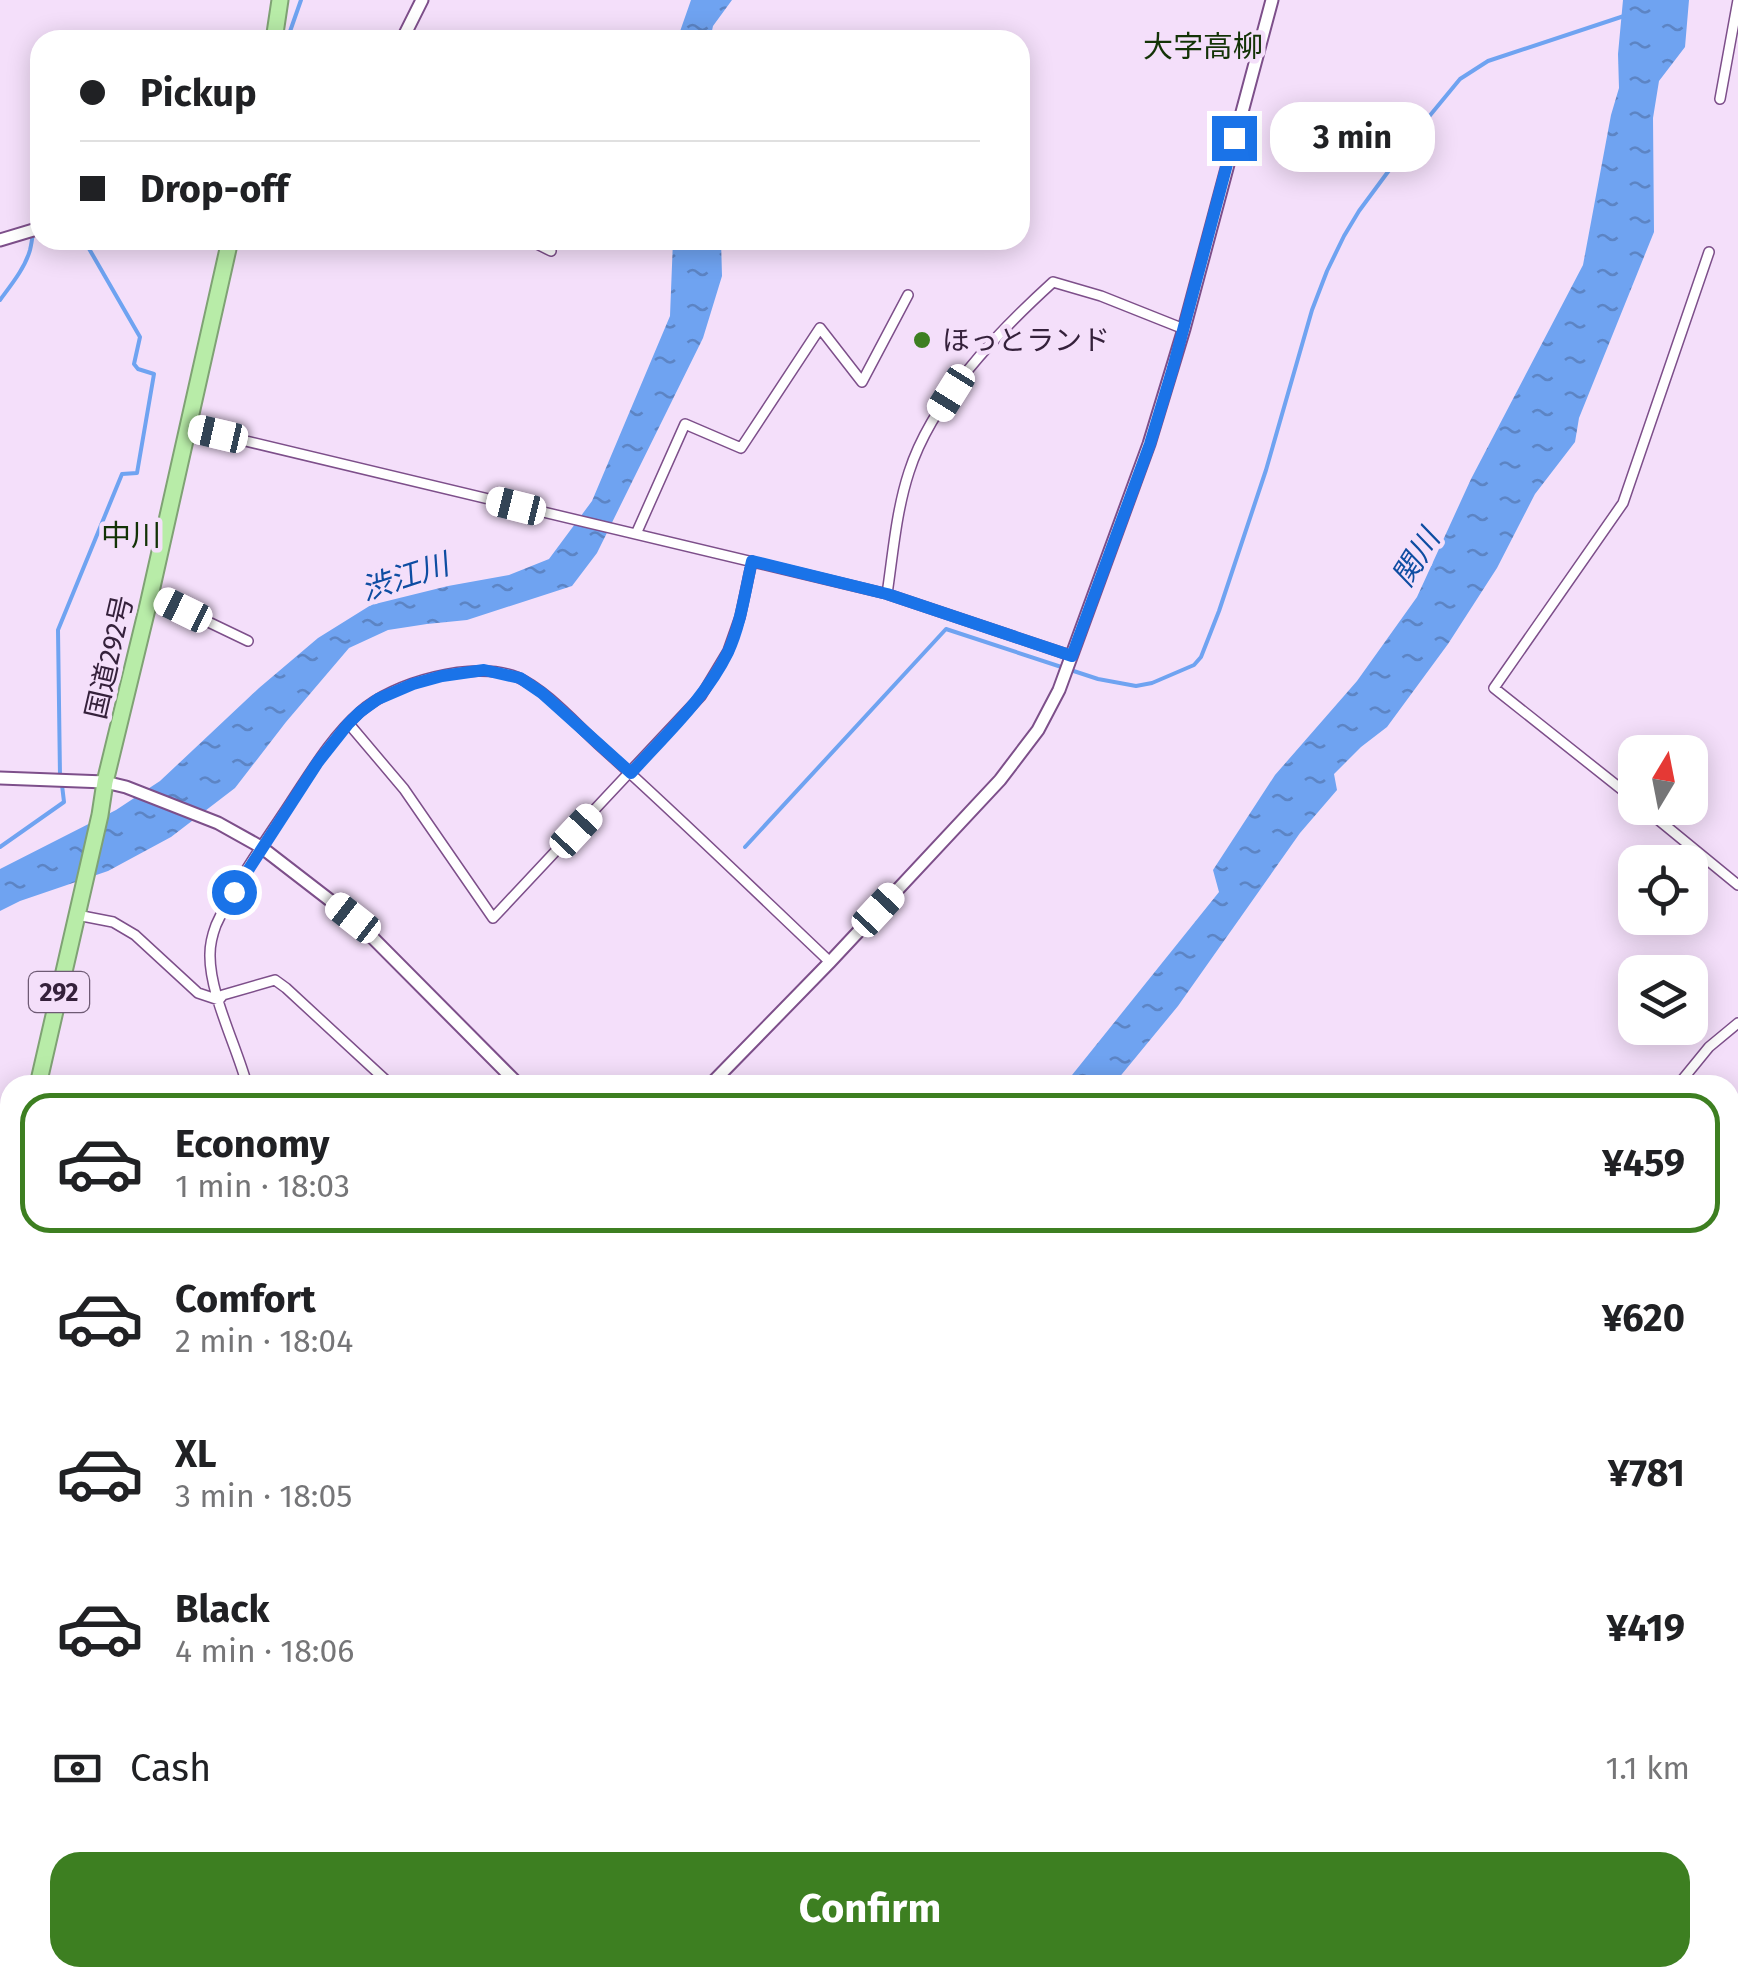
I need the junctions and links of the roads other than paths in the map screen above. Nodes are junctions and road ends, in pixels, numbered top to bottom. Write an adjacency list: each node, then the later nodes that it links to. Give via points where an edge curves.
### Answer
1 (280, 0): 5 (highway)
2 (422, 0): 6 (street)
3 (1272, 0): 13 (street)
4 (1738, 0): 7 (street)
5 (276, 30)
6 (407, 30)
7 (1720, 99)
8 (30, 231): 9 (street)
9 (0, 240)
10 (228, 250): 14 (highway, 国道292号 / 292)
11 (1709, 252): 25 (street, via 1624,503 1494,688)
12 (908, 295): 15 (street, via 862,382 820,328 741,448 686,424)
13 (1184, 328): 18 (street, via 1053,282 987,348 928,430 900,501); 20 (street, via 1150,444)
14 (186, 426): 15 (street); 17 (highway, 国道292号 / 292)
15 (636, 534): 16 (street)
16 (752, 561): 18 (street); 22 (street, via 728,652 701,696)
17 (150, 594): 19 (street); 24 (highway, 国道292号 / 292)
18 (887, 594): 20 (street)
19 (248, 641)
20 (1072, 656): 30 (street, via 1038,730 1009,768)
21 (348, 724): 22 (street, via 378,699 413,684 496,672 542,693); 22 (street, via 404,789 493,918); 27 (street)
22 (631, 773): 30 (street)
23 (0, 778): 24 (street)
24 (105, 782): 27 (street, via 218,823); 29 (highway, 国道292号 / 292)
25 (1618, 786)
26 (1665, 825): 28 (street)
27 (261, 847): 31 (street, via 214,929 210,955); 36 (street, via 353,918)
28 (1738, 885)
29 (79, 907): 31 (street, via 135,935 198,993); 33 (highway, 国道292号 / 292)
30 (830, 962): 37 (street)
31 (218, 1000): 34 (street); 35 (street, via 274,980)
32 (1738, 1023): 38 (street)
33 (40, 1075)
34 (244, 1075)
35 (379, 1075)
36 (509, 1075)
37 (720, 1075)
38 (1686, 1075)

